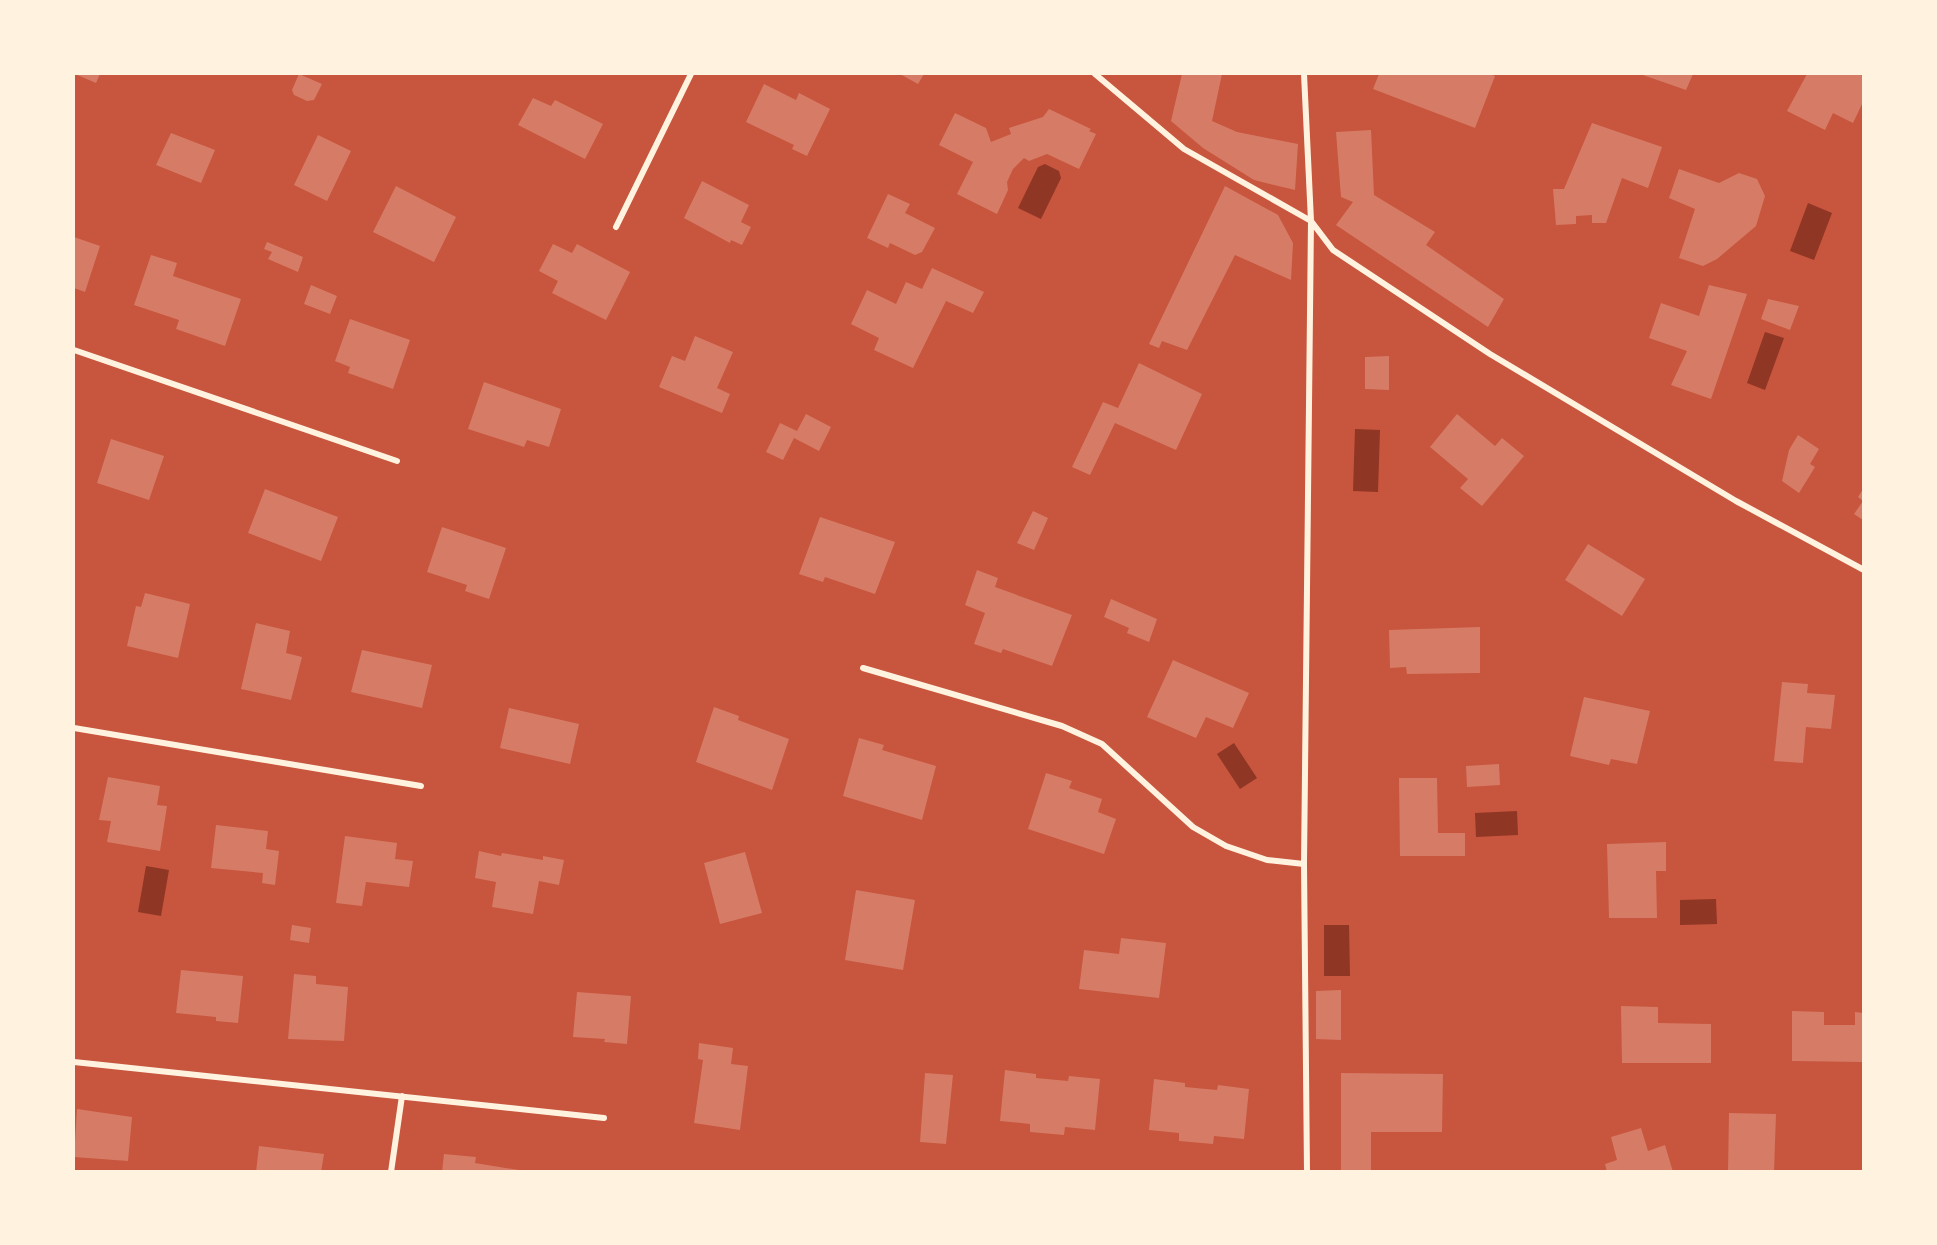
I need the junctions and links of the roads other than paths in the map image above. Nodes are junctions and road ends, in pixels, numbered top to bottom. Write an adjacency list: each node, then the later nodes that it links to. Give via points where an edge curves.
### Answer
1 (691, 74): 5 (street)
2 (1095, 74): 4 (street, via 1184,149)
3 (1304, 74): 4 (street)
4 (1311, 222): 8 (street, via 1333,250 1490,354 1736,501); 12 (street)
5 (616, 227)
6 (74, 350): 7 (street)
7 (397, 460)
8 (1863, 570)
9 (863, 668): 12 (street, via 1062,726 1102,744 1193,827 1226,846 1268,860)
10 (74, 728): 11 (street)
11 (421, 786)
12 (1304, 864): 17 (street)
13 (74, 1062): 14 (street)
14 (402, 1096): 15 (street); 16 (street)
15 (604, 1118)
16 (391, 1172)
17 (1307, 1172)

